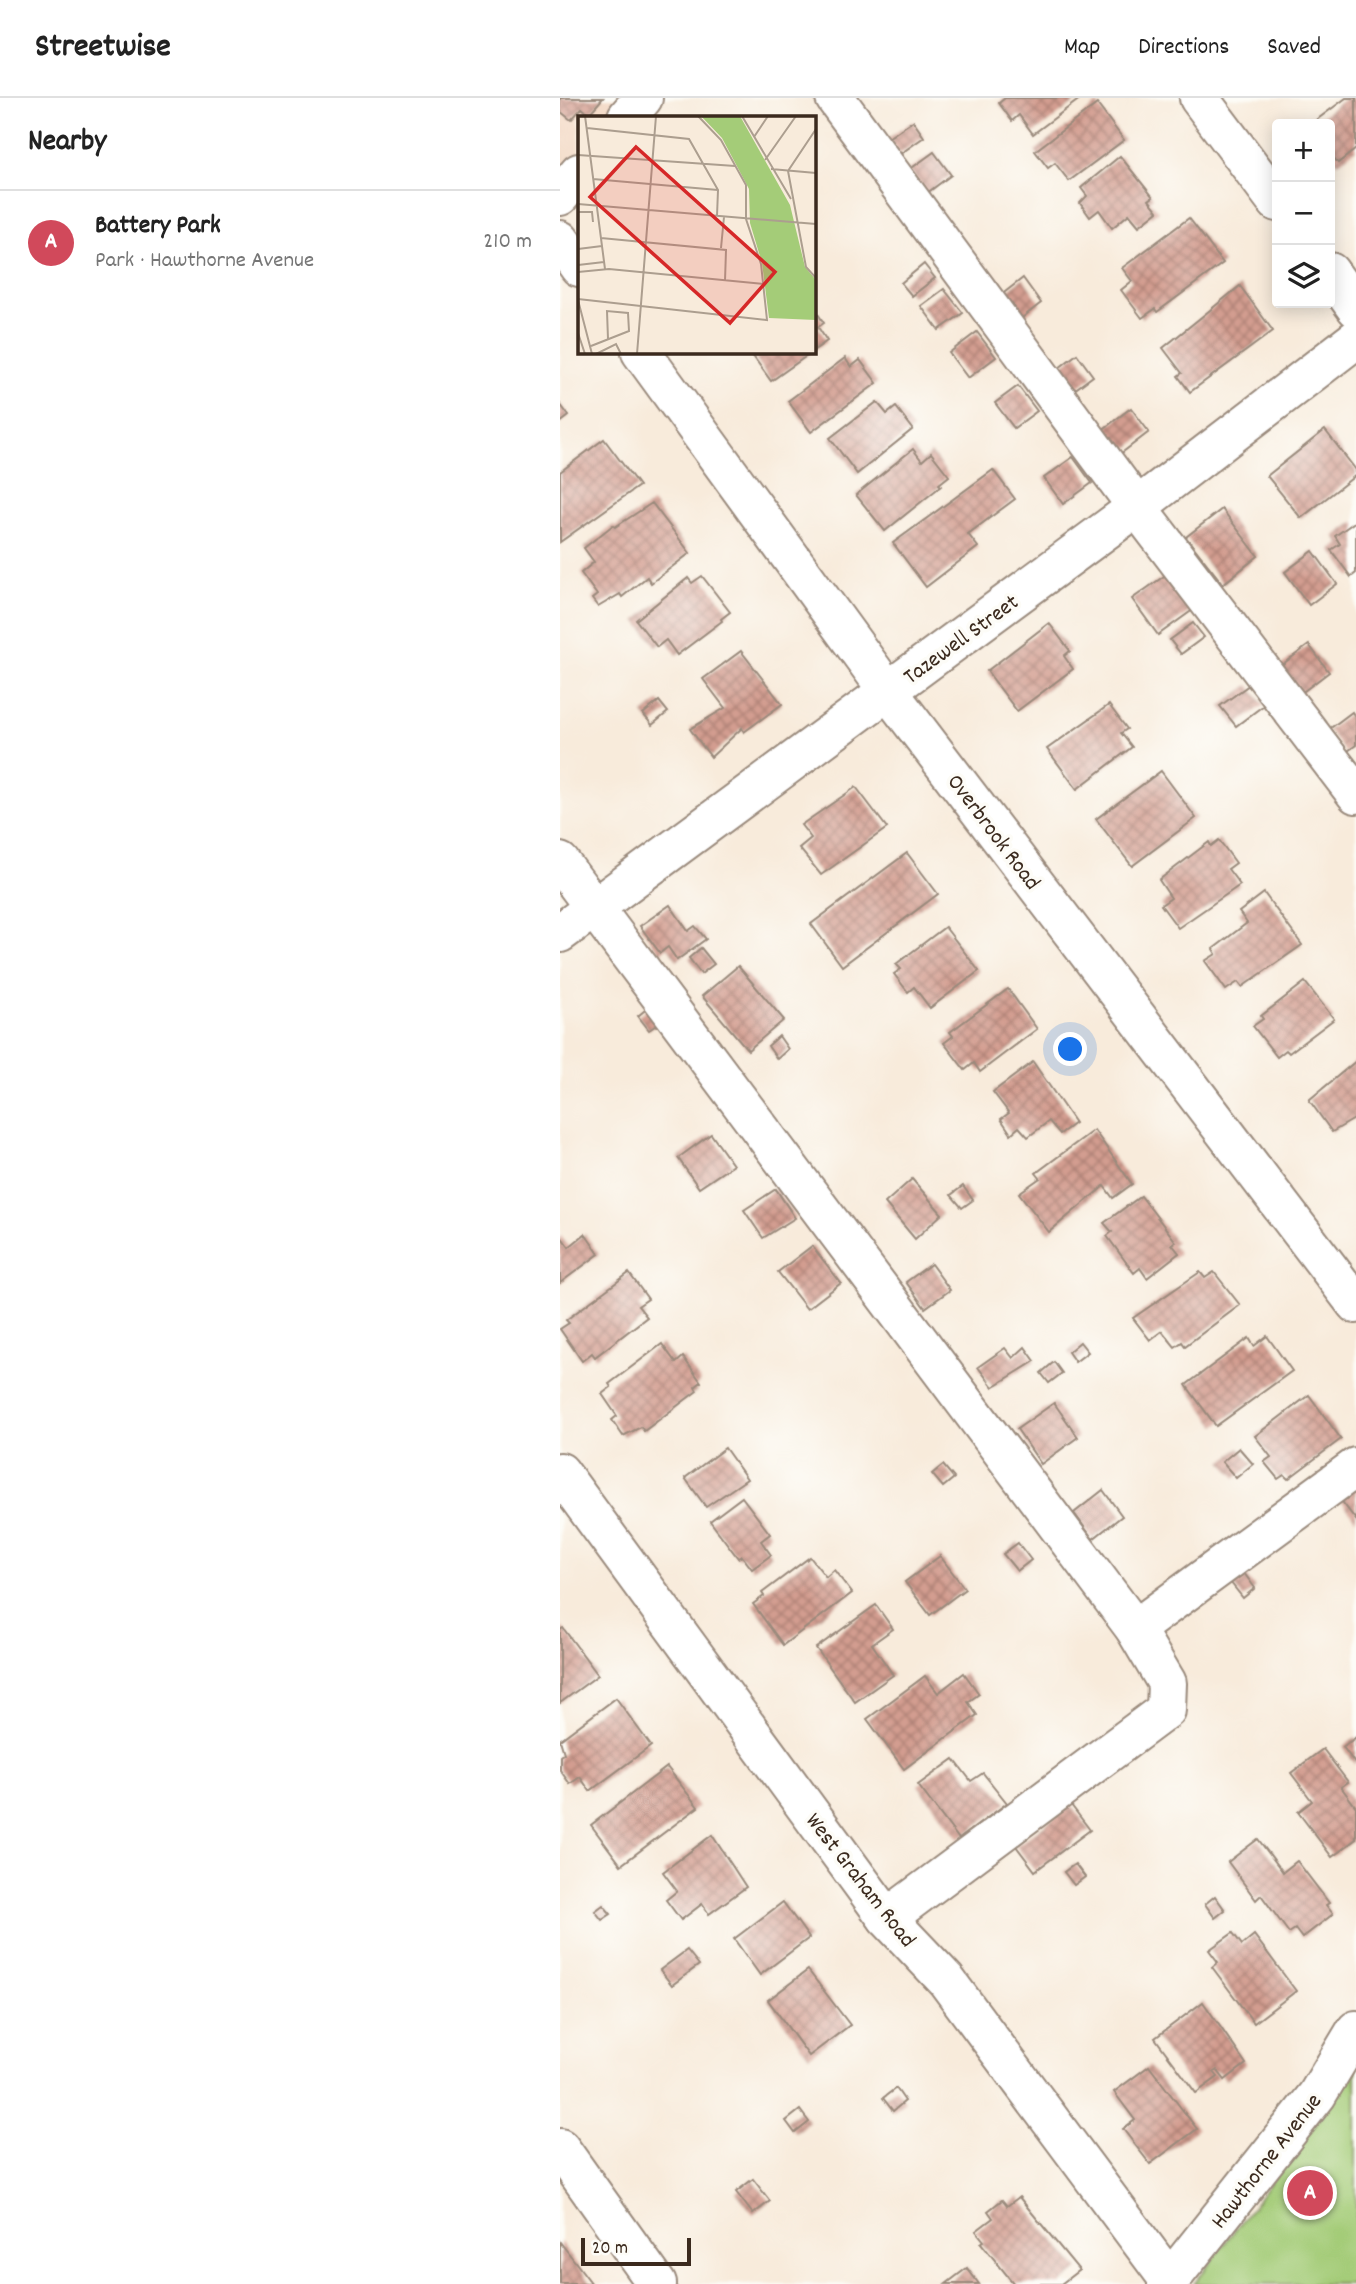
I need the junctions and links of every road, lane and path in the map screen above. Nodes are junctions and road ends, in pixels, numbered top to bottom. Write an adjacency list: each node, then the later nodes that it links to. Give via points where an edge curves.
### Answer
1 (643, 98): 4 (street)
2 (835, 98): 14 (street)
3 (1199, 98): 6 (street)
4 (628, 116)
5 (578, 174): 7 (street)
6 (1272, 195)
7 (560, 196)
8 (560, 240): 9 (street)
9 (578, 266)
10 (1335, 279): 11 (street)
11 (1356, 308)
12 (1356, 339): 14 (street, Tazewell Street)
13 (642, 354): 15 (street, Overbrook Road)
14 (1138, 506): 15 (street, Tazewell Street); 16 (street)
15 (888, 691): 18 (street, Tazewell Street); 20 (street, Overbrook Road)
16 (1356, 794)
17 (560, 862): 18 (street)
18 (594, 908): 19 (street, Tazewell Street); 23 (street)
19 (560, 933)
20 (1356, 1304)
21 (1356, 1467): 23 (street)
22 (560, 1472): 24 (street, West Graham Road)
23 (1135, 1629): 24 (street, via 1167,1683 1166,1710)
24 (887, 1918): 27 (street, West Graham Road, via 946,1980)
25 (1356, 2030): 27 (street, Hawthorne Avenue, via 1317,2095)
26 (560, 2148): 28 (street)
27 (1169, 2282)
28 (657, 2284)

